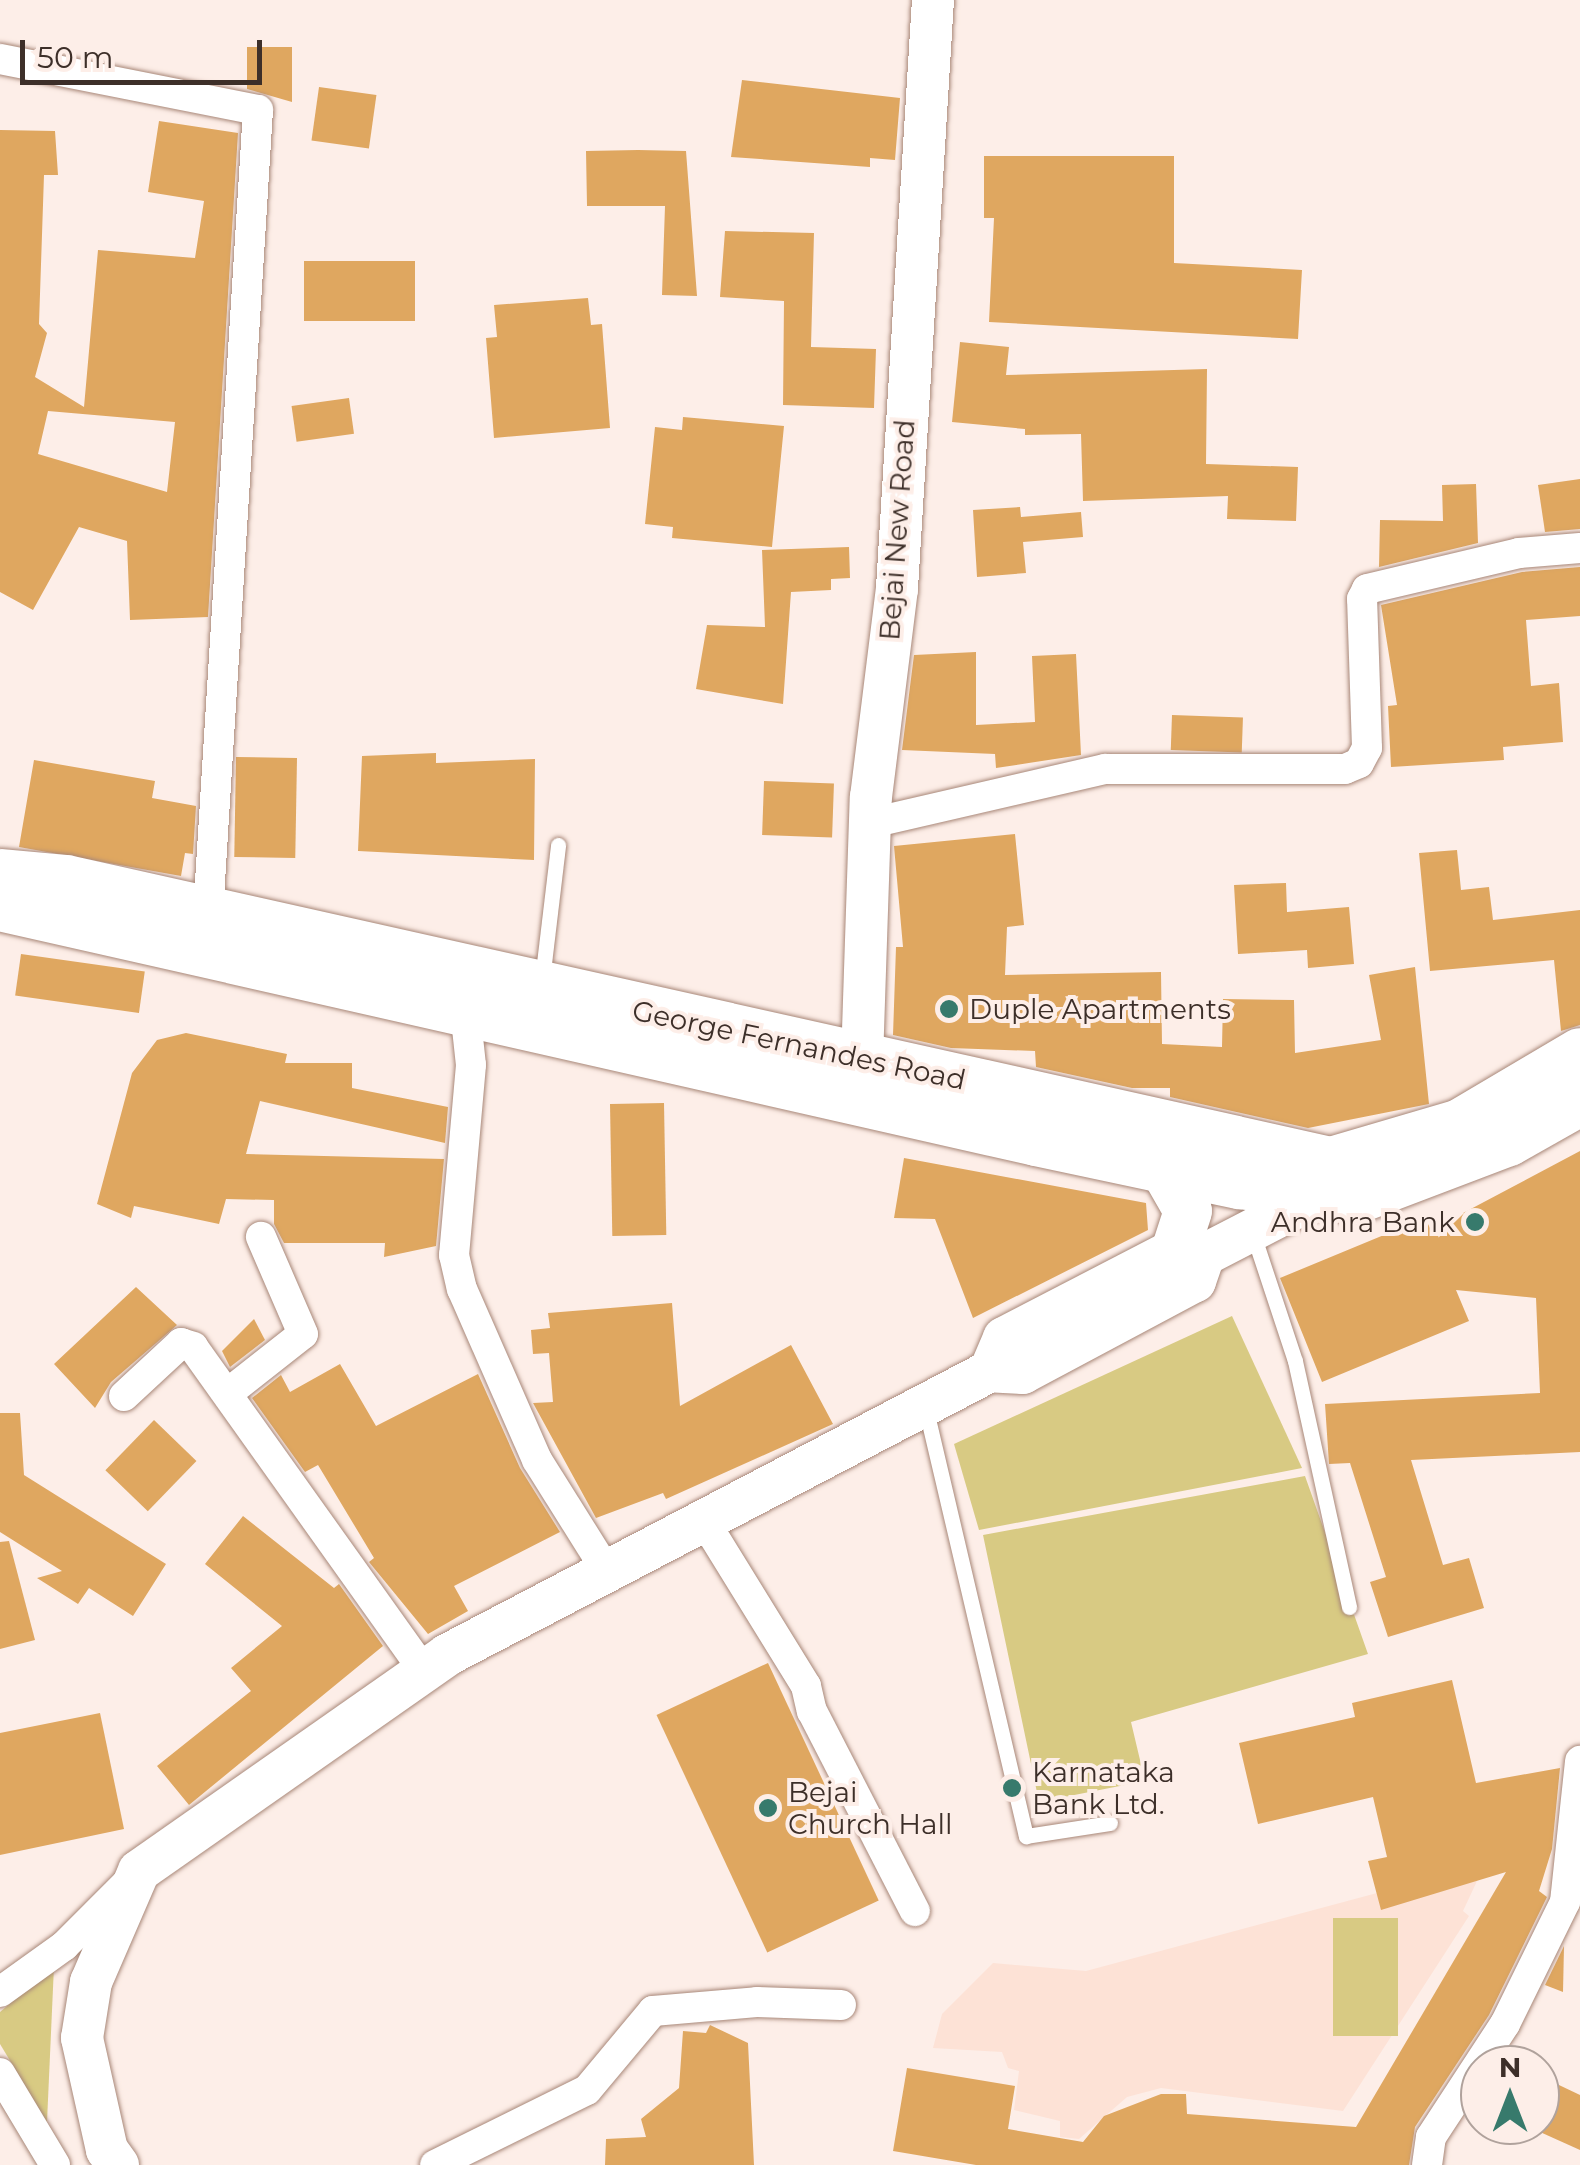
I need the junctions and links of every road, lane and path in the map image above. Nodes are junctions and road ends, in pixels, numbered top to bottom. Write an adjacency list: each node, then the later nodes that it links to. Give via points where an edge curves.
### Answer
1 (933, 0): 4 (street, Bejai New Road, via 896,588)
2 (0, 59): 8 (street, via 258,110)
3 (1580, 548): 4 (street, via 1519,553 1367,589 1367,748 1359,763 1345,769 1105,770)
4 (871, 823): 12 (street, Bejai New Road)
5 (558, 845): 9 (lane)
6 (0, 874): 8 (main road, George Fernandes Road, via 66,879)
7 (0, 907): 10 (main road, George Fernandes Road)
8 (208, 914): 9 (main road, George Fernandes Road)
9 (541, 988): 12 (main road, George Fernandes Road)
10 (465, 1010): 12 (main road, George Fernandes Road); 24 (street, via 472,1065 454,1255 458,1272 538,1460)
11 (1580, 1052): 14 (main road, George Fernandes Road, via 1460,1122)
12 (863, 1080): 14 (main road, George Fernandes Road, via 1330,1161); 15 (main road, George Fernandes Road)
13 (1580, 1102): 16 (main road, George Fernandes Road, via 1509,1142 1356,1200)
14 (1348, 1156): 16 (street)
15 (1164, 1168): 16 (main road, George Fernandes Road); 19 (main road, via 1188,1211)
16 (1320, 1195): 17 (street)
17 (1253, 1234): 19 (street); 25 (lane, via 1295,1361)
18 (261, 1237): 20 (street, via 303,1334)
19 (1190, 1252): 22 (street, via 1004,1338 990,1370)
20 (228, 1393): 21 (street, via 185,1343); 26 (street)
21 (124, 1396)
22 (925, 1406): 23 (street); 28 (lane, via 1026,1836)
23 (702, 1519): 24 (street); 31 (street, via 806,1686 812,1711)
24 (606, 1570): 26 (street)
25 (1350, 1607)
26 (424, 1671): 30 (street)
27 (1580, 1761): 29 (street)
28 (1110, 1822)
29 (1577, 1836): 38 (street, via 1565,1902 1505,2024 1431,2137)
30 (138, 1871): 32 (street, via 64,1946); 36 (street, via 91,1982 82,2038 106,2150)
31 (916, 1911)
32 (0, 1992)
33 (841, 2005): 37 (street, via 757,2002 653,2011 587,2090)
34 (0, 2073): 35 (street)
35 (55, 2165)
36 (118, 2165)
37 (435, 2165)
38 (1427, 2165)

